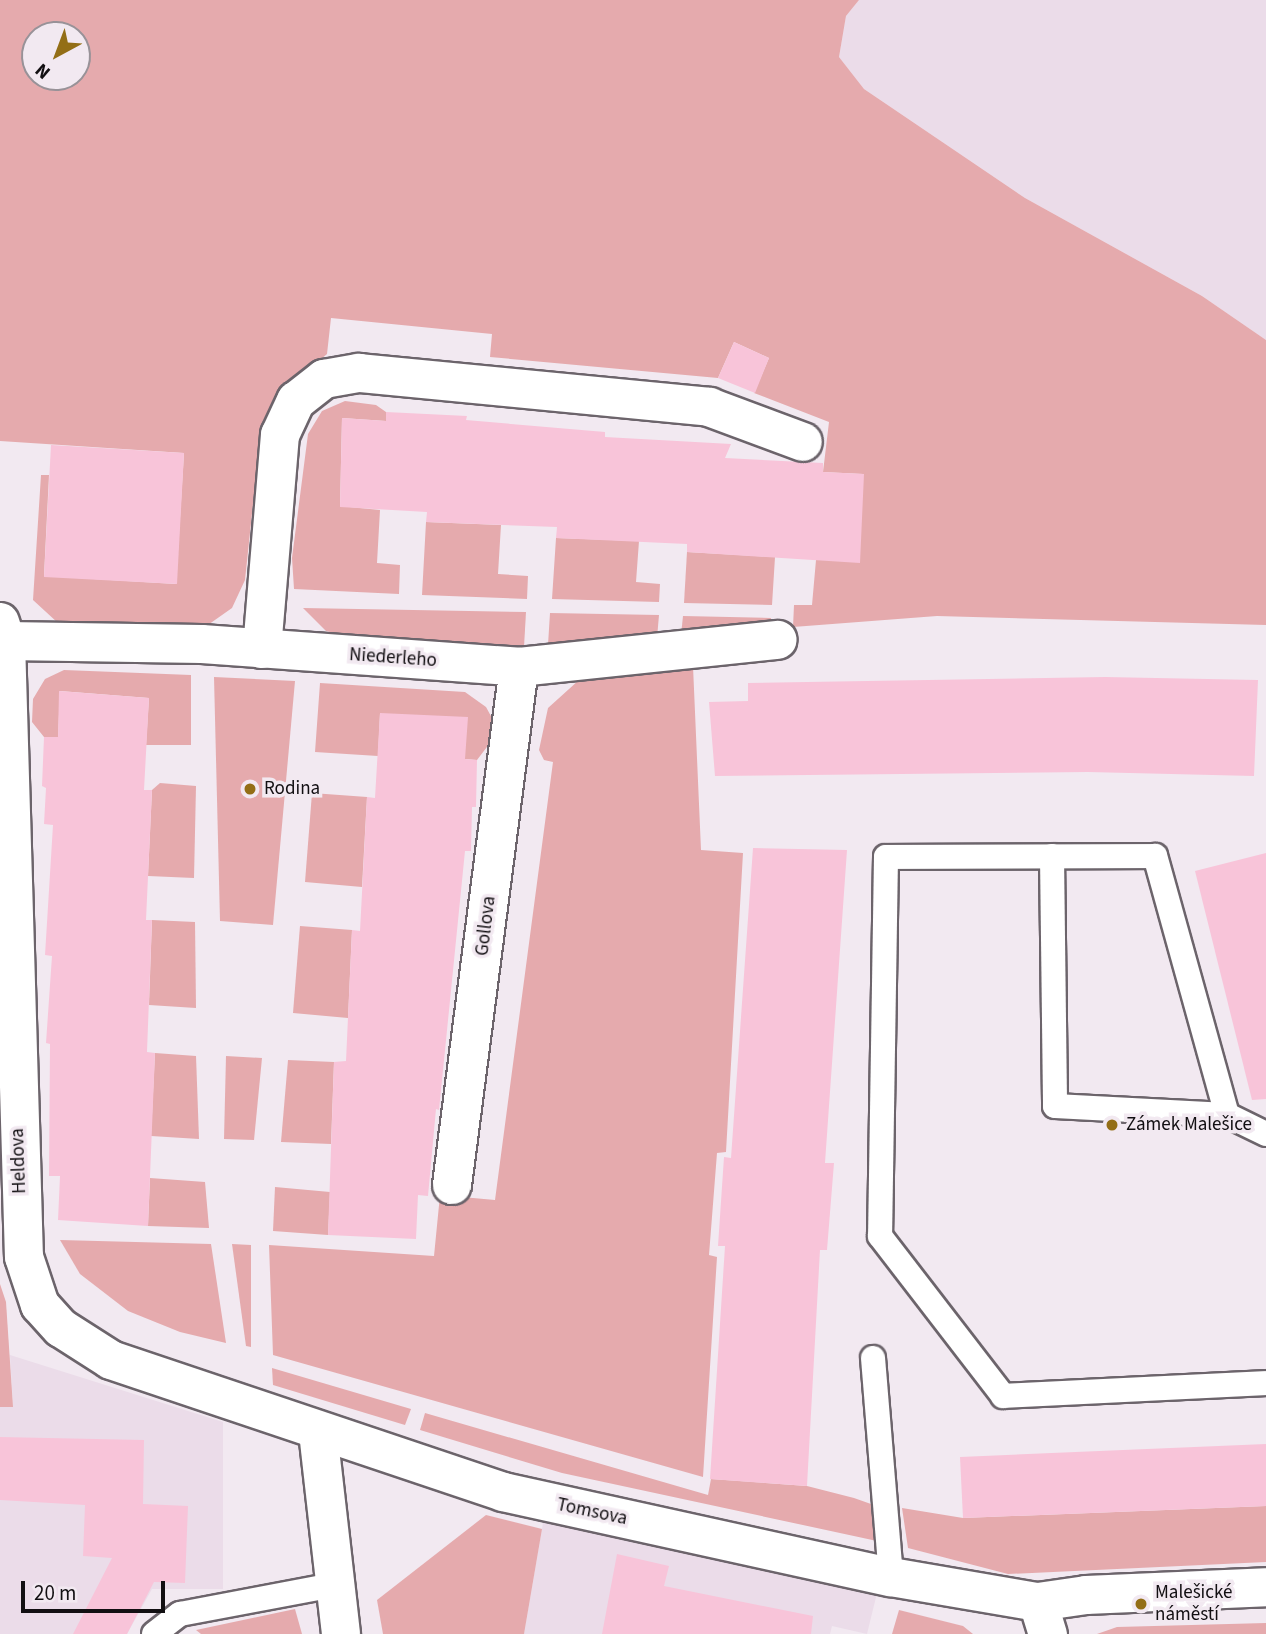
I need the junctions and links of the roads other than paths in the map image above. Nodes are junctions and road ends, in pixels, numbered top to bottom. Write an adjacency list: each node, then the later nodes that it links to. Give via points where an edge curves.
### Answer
1 (803, 442): 4 (street, via 709,407 359,373 324,379 296,401 280,435)
2 (3, 631): 4 (street, Niederleho); 10 (street, Heldova)
3 (778, 640): 5 (street, Niederleho)
4 (262, 649): 5 (street, Niederleho)
5 (519, 667): 9 (street, Gollova)
6 (1052, 856): 7 (lane, via 1155,856); 7 (lane, via 1055,1106); 12 (lane, via 886,857 880,1236 1003,1396)
7 (1227, 1115): 8 (lane)
8 (1266, 1134)
9 (452, 1185)
10 (11, 1231): 13 (street, Heldova, via 40,1305 86,1346 111,1360)
11 (873, 1358): 14 (lane)
12 (1266, 1382)
13 (318, 1432): 14 (street, Tomsova, via 503,1492); 15 (street)
14 (891, 1577): 17 (street, Tomsova)
15 (334, 1585): 18 (lane, via 180,1614); 19 (street)
16 (1266, 1587): 17 (street, via 1086,1595)
17 (1043, 1618)
18 (154, 1634)
19 (341, 1634)

